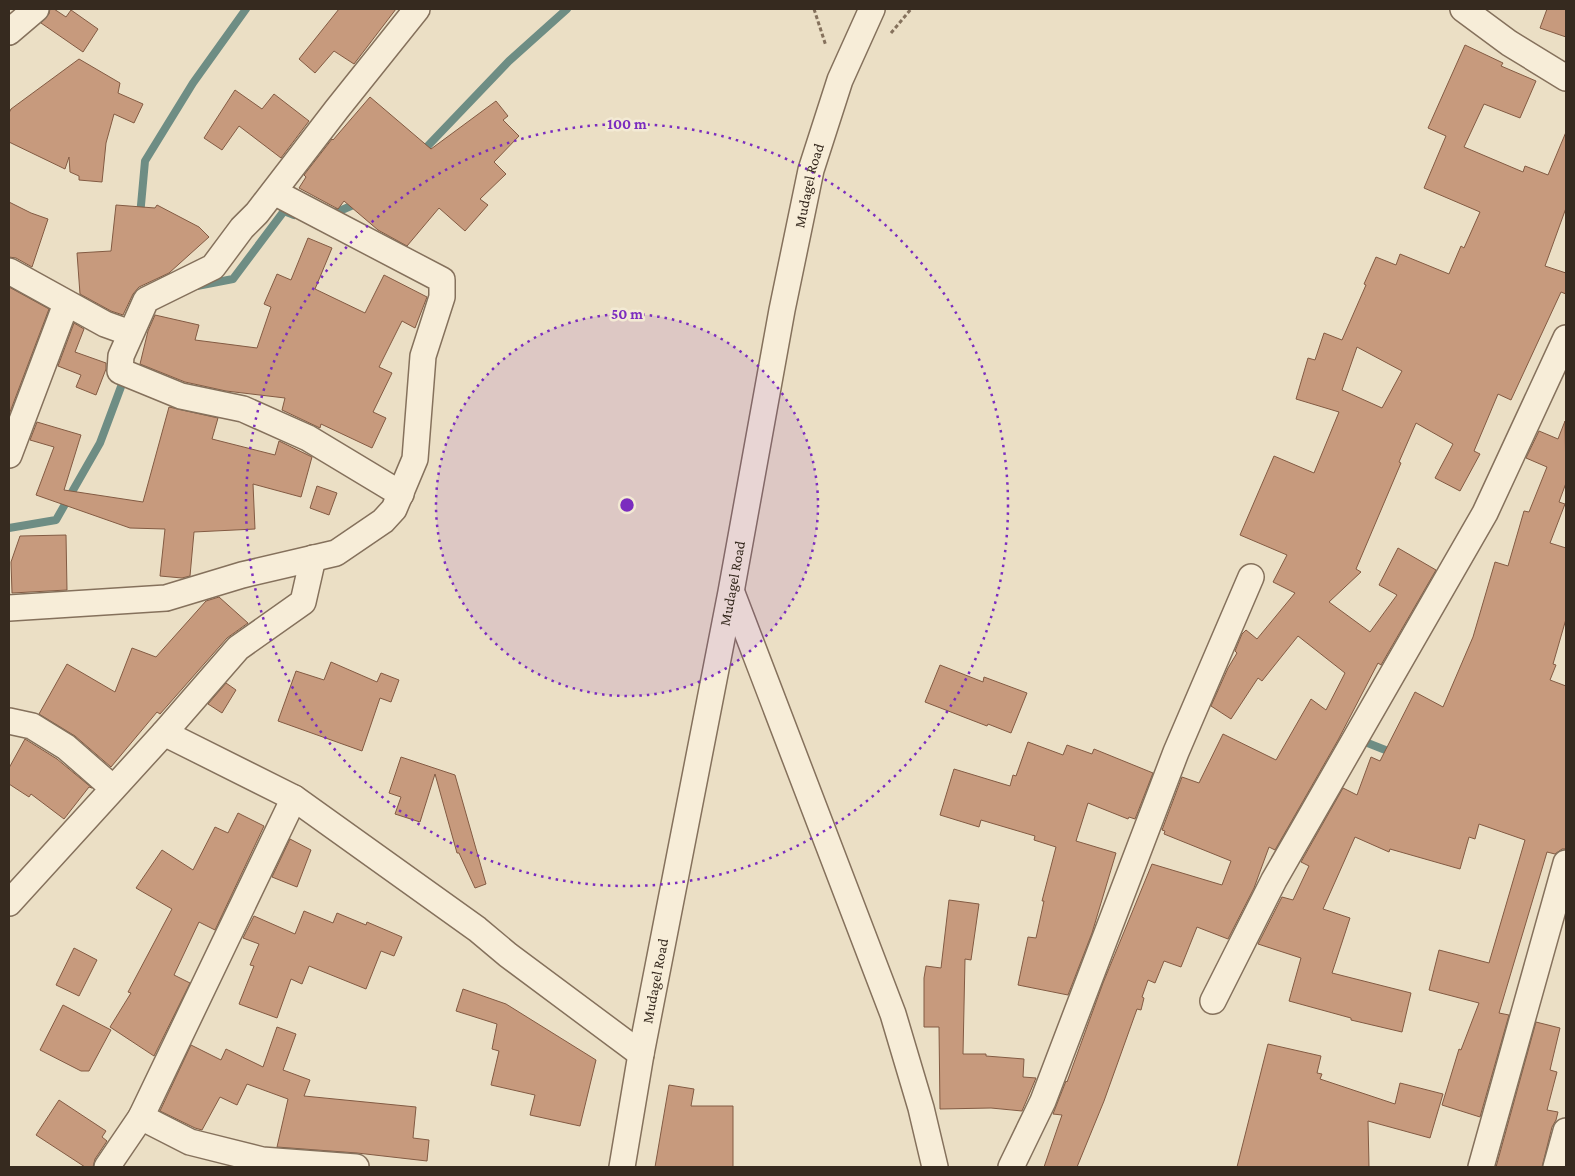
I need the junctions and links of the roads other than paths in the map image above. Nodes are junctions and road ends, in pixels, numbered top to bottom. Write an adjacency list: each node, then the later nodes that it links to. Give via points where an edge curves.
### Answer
1 (36, 9): 5 (street)
2 (417, 9): 7 (street)
3 (872, 9): 16 (street, Mudagel Road, via 840,80 811,170 782,310)
4 (1463, 9): 6 (street, via 1509,43)
5 (9, 32)
6 (1566, 78)
7 (274, 192): 10 (street, via 213,267 146,300); 13 (street, via 442,280 442,297 423,356 415,458)
8 (9, 271): 9 (street)
9 (66, 304): 10 (street); 12 (street)
10 (130, 333): 13 (street, via 121,356 120,371 181,396 243,409 308,438)
11 (1566, 338): 24 (street, via 1485,513 1274,880)
12 (9, 455)
13 (401, 494): 14 (street, via 383,521 336,553)
14 (313, 558): 17 (street, via 166,598); 19 (street, via 303,602 238,648)
15 (1251, 578): 32 (street, via 1176,752 1043,1101)
16 (732, 592): 25 (street, Mudagel Road); 31 (street, via 893,1014)
17 (9, 608)
18 (9, 721): 20 (street, via 32,726 66,747)
19 (164, 733): 20 (street); 21 (street)
20 (114, 788): 23 (street)
21 (294, 798): 25 (street, via 477,928 508,955); 26 (street)
22 (1566, 863): 33 (street)
23 (9, 903)
24 (1213, 1001)
25 (641, 1054): 30 (street, Mudagel Road)
26 (140, 1117): 28 (street); 29 (street, via 190,1142 262,1160)
27 (1566, 1130): 34 (street)
28 (107, 1167)
29 (356, 1167)
30 (622, 1167)
31 (935, 1167)
32 (1011, 1167)
33 (1481, 1167)
34 (1556, 1167)

